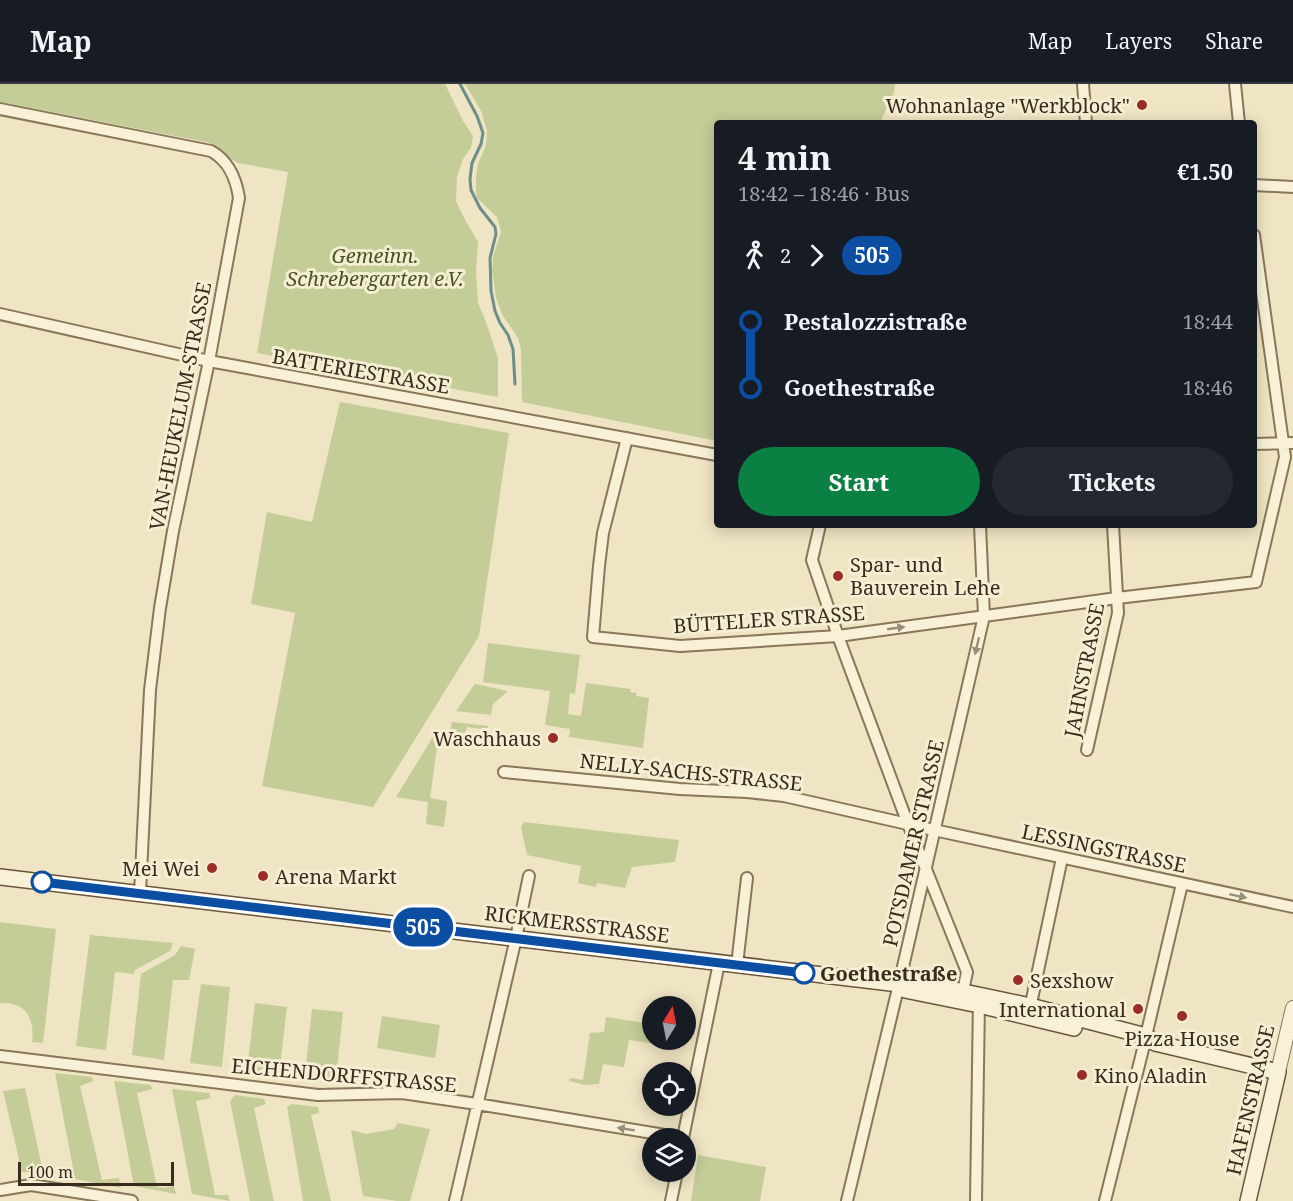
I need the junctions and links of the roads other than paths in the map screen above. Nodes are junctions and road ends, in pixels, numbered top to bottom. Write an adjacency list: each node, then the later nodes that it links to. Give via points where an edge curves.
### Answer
1 (1083, 84): 4 (street)
2 (1234, 84): 5 (street)
3 (0, 109): 10 (street, VAN-HEUKELUM-STRASSE, via 206,150 224,160 233,173 239,198)
4 (1086, 120)
5 (1239, 120)
6 (1257, 185): 7 (street)
7 (1293, 187)
8 (1257, 253): 12 (street)
9 (0, 314): 10 (street, BATTERIESTRASSE)
10 (208, 361): 11 (street, BATTERIESTRASSE); 31 (street, VAN-HEUKELUM-STRASSE, via 159,619 150,690)
11 (627, 438): 14 (street, BATTERIESTRASSE); 20 (street, BÜTTELER STRASSE, via 603,533 593,637 680,645)
12 (1288, 443): 13 (street); 18 (street, BÜTTELER STRASSE, via 1256,582)
13 (1257, 444)
14 (714, 453)
15 (819, 528): 20 (street, via 812,560)
16 (980, 528): 19 (street, POTSDAMER STRASSE)
17 (1113, 528): 18 (street, JAHNSTRASSE)
18 (1117, 598): 19 (street, BÜTTELER STRASSE); 21 (street, JAHNSTRASSE, via 1118,614)
19 (984, 616): 20 (street, BÜTTELER STRASSE, one-way to 19); 24 (street, POTSDAMER STRASSE, one-way to 24)
20 (838, 636): 23 (street)
21 (1087, 750)
22 (504, 772): 23 (street, NELLY-SACHS-STRASSE, via 784,796)
23 (908, 824): 24 (street, LESSINGSTRASSE); 26 (street)
24 (934, 830): 25 (street, LESSINGSTRASSE); 26 (street, POTSDAMER STRASSE)
25 (1062, 858): 30 (street, LESSINGSTRASSE); 40 (street)
26 (926, 870): 36 (street, POTSDAMER STRASSE); 37 (street, via 967,972)
27 (529, 876): 33 (street)
28 (0, 877): 31 (main road, RICKMERSSTRASSE)
29 (747, 878): 35 (street)
30 (1182, 884): 32 (street, LESSINGSTRASSE, one-way to 32); 41 (street)
31 (140, 893): 33 (main road, RICKMERSSTRASSE)
32 (1293, 908)
33 (516, 938): 34 (main road, RICKMERSSTRASSE); 44 (street)
34 (719, 963): 35 (main road, RICKMERSSTRASSE); 45 (street)
35 (737, 965): 36 (main road, RICKMERSSTRASSE)
36 (899, 984): 37 (main road, RICKMERSSTRASSE, via 907,980); 38 (main road, RICKMERSSTRASSE, via 905,990); 52 (street, POTSDAMER STRASSE)
37 (963, 991): 38 (main road, RICKMERSSTRASSE)
38 (979, 1000): 40 (main road, RICKMERSSTRASSE); 53 (street)
39 (1293, 1008): 43 (street, HAFENSTRASSE)
40 (1029, 1012): 41 (main road, RICKMERSSTRASSE)
41 (1148, 1041): 43 (main road, RICKMERSSTRASSE); 54 (street)
42 (0, 1056): 44 (street, EICHENDORFFSTRASSE, via 318,1095 402,1093)
43 (1278, 1072): 55 (main road, HAFENSTRASSE)
44 (477, 1104): 46 (street, EICHENDORFFSTRASSE, one-way to 44); 50 (street)
45 (685, 1128)
46 (642, 1131)
47 (675, 1182): 51 (street)
48 (0, 1190): 49 (street, via 31,1185)
49 (132, 1201)
50 (454, 1201)
51 (671, 1201)
52 (847, 1201)
53 (976, 1201)
54 (1105, 1201)
55 (1248, 1201)

